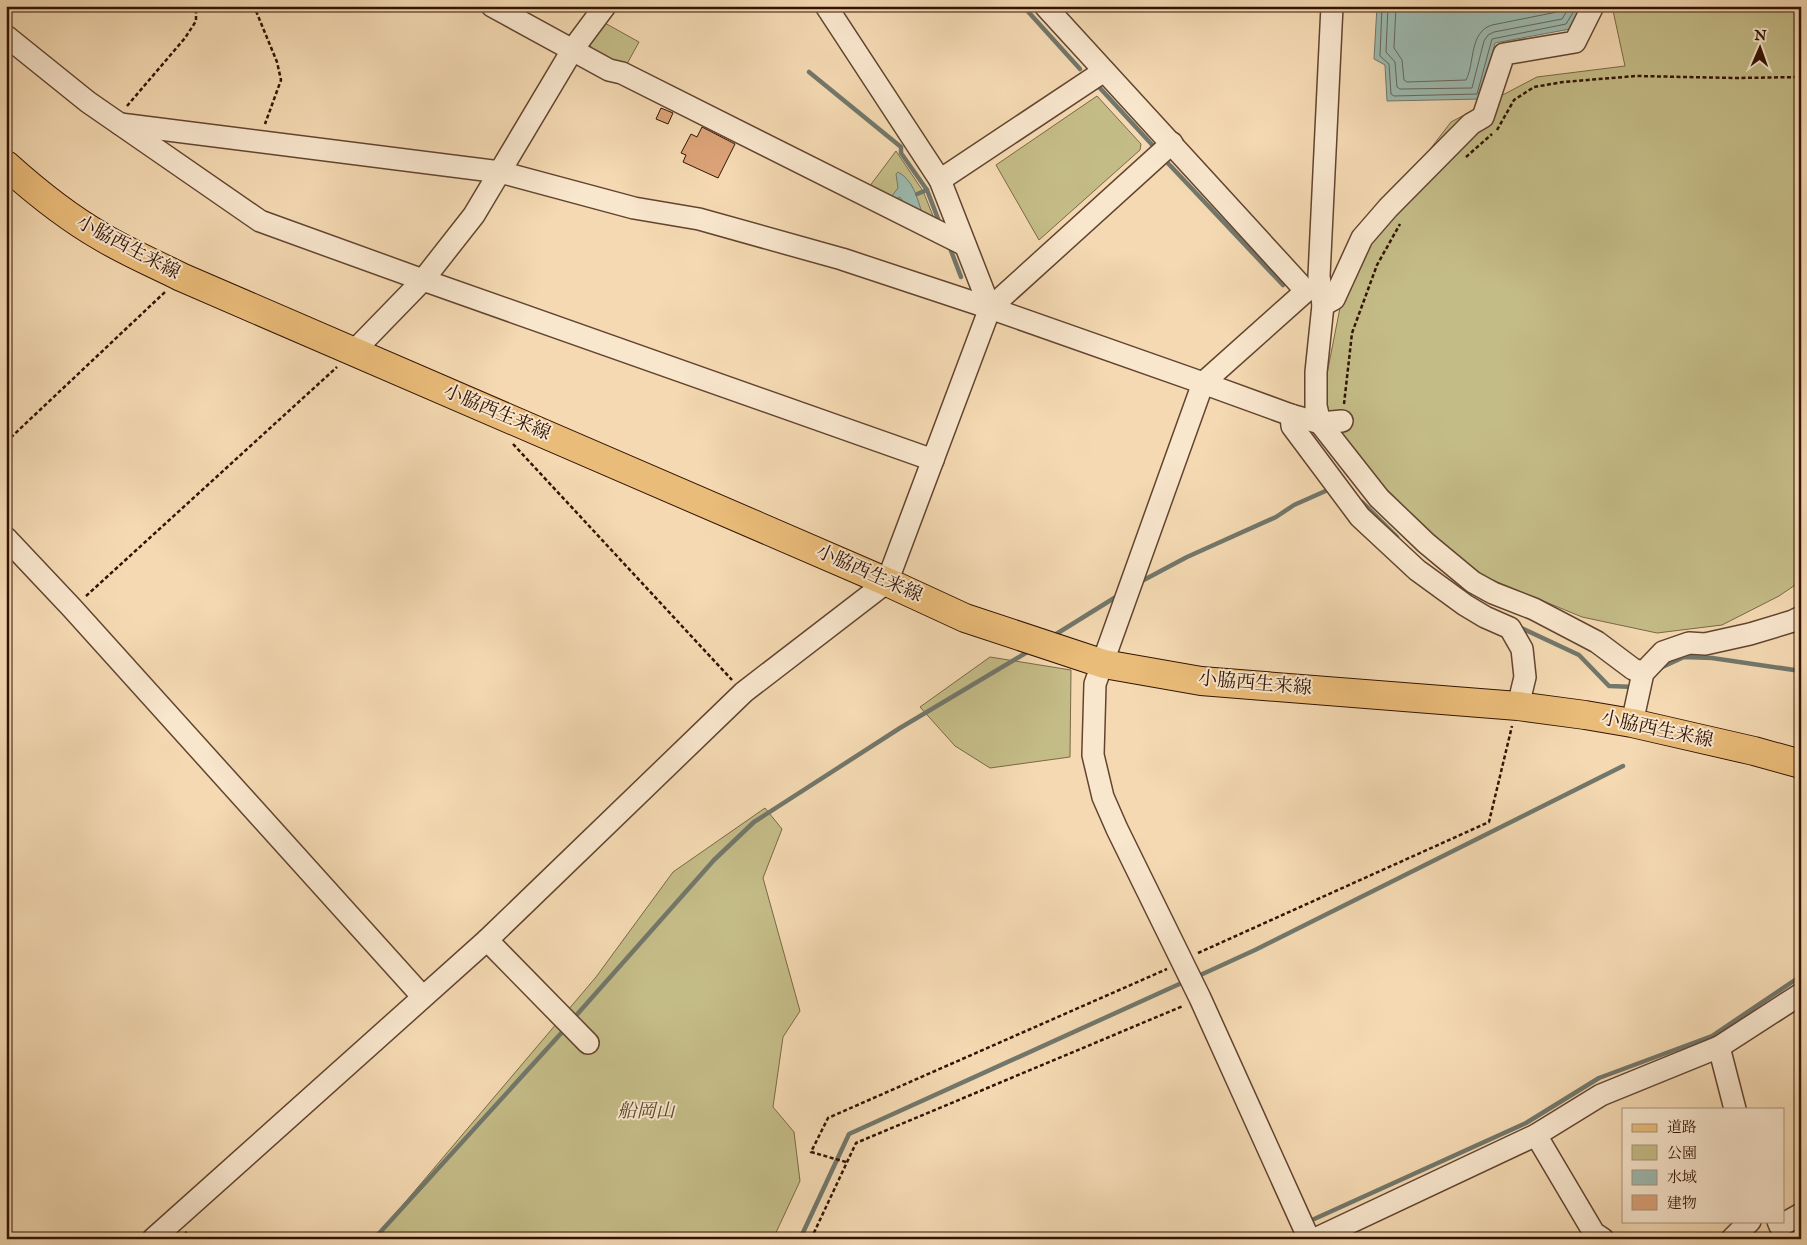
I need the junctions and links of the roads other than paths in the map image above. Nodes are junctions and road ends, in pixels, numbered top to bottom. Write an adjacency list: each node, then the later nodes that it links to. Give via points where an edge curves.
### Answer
1 (492, 6): 8 (street)
2 (605, 6): 8 (street)
3 (826, 6): 14 (street)
4 (1045, 6): 9 (street)
5 (1332, 6): 18 (street, via 1319,276)
6 (1593, 6): 18 (street, via 1574,42 1504,54 1484,118 1471,124 1368,230 1334,299)
7 (6, 36): 10 (street)
8 (573, 49): 13 (street); 15 (street)
9 (1104, 71): 11 (street); 14 (street)
10 (117, 122): 13 (street); 16 (street, via 260,221)
11 (1172, 143): 17 (street); 19 (street)
12 (6, 165): 20 (main road, 小脇西生来線, via 68,216 102,238 181,277)
13 (500, 172): 16 (street, via 474,215); 19 (street, via 634,208 699,219 842,260)
14 (940, 180): 15 (street)
15 (965, 245): 19 (street)
16 (423, 280): 20 (street); 25 (street)
17 (1306, 291): 18 (street); 21 (street)
18 (1323, 305): 24 (street, via 1316,372 1316,406)
19 (990, 308): 21 (street); 25 (street)
20 (354, 351): 27 (main road, 小脇西生来線)
21 (1203, 383): 22 (street); 29 (street)
22 (1291, 416): 24 (street); 31 (street, via 1292,426 1360,517 1417,570 1457,600 1510,628 1522,649 1525,677)
23 (1342, 421): 24 (street)
24 (1320, 423): 30 (street, via 1379,498 1473,582 1597,642)
25 (933, 460): 27 (street)
26 (6, 538): 36 (street)
27 (887, 582): 29 (main road, 小脇西生来線, via 965,618); 34 (street, via 744,692)
28 (1801, 617): 30 (street, via 1794,622 1750,634 1705,644 1689,643 1663,652)
29 (1104, 664): 31 (main road, 小脇西生来線, via 1201,681); 43 (street, via 1095,684 1093,755 1103,797 1188,959 1200,998)
30 (1643, 673): 32 (street)
31 (1518, 706): 32 (main road, 小脇西生来線)
32 (1632, 723): 33 (main road, 小脇西生来線)
33 (1801, 764)
34 (487, 940): 36 (street); 37 (street)
35 (1801, 994): 38 (street)
36 (422, 996): 42 (street)
37 (588, 1043)
38 (1719, 1048): 39 (street); 40 (street, via 1601,1095)
39 (1735, 1108)
40 (1536, 1135): 44 (street); 45 (street, via 1594,1233)
41 (1749, 1222): 46 (street)
42 (153, 1239)
43 (1309, 1239)
44 (1315, 1239)
45 (1603, 1239)
46 (1732, 1239)

